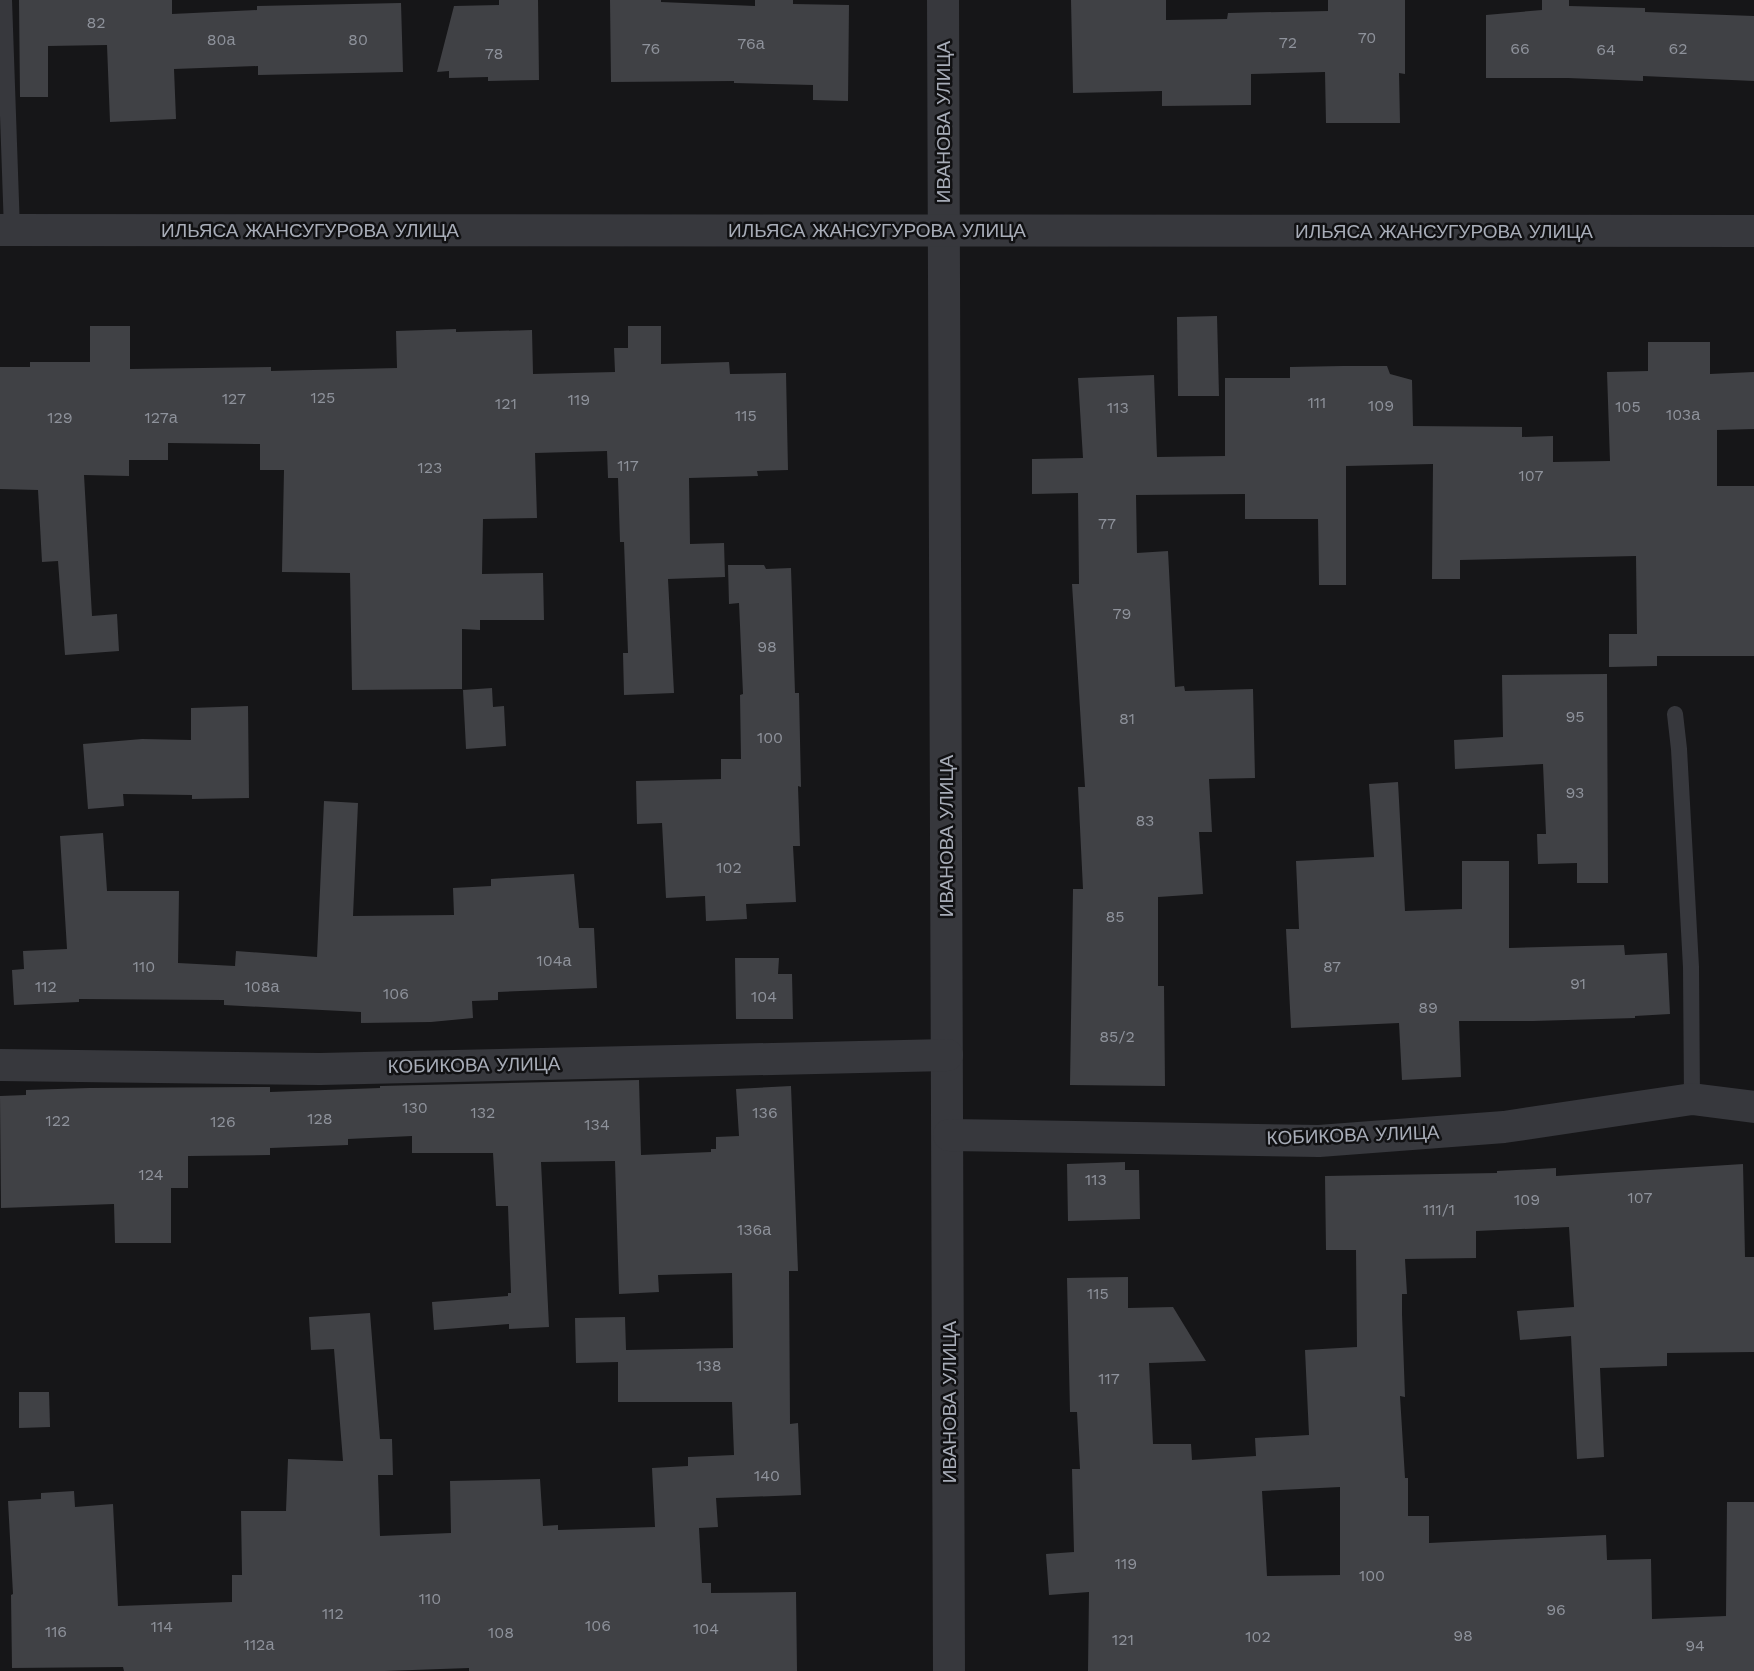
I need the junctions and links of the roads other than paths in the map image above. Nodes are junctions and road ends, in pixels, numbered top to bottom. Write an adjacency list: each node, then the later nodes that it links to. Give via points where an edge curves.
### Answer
1 (4, 0): 3 (lane)
2 (943, 0): 4 (street, ИВАНОВА УЛИЦА)
3 (6, 230): 4 (street, ИЛЬЯСА ЖАНСУГУРОВА УЛИЦА)
4 (943, 230): 5 (street, ИЛЬЯСА ЖАНСУГУРОВА УЛИЦА); 7 (street, ИВАНОВА УЛИЦА)
5 (1754, 231)
6 (1675, 714): 9 (lane, via 1692,967)
7 (947, 1055): 8 (street, КОБИКОВА УЛИЦА, via 320,1069); 11 (street, ИВАНОВА УЛИЦА)
8 (0, 1065)
9 (1692, 1099): 10 (street, КОБИКОВА УЛИЦА); 11 (street, КОБИКОВА УЛИЦА, via 1504,1127 1320,1141)
10 (1754, 1107)
11 (949, 1135): 12 (street, ИВАНОВА УЛИЦА)
12 (949, 1671)

